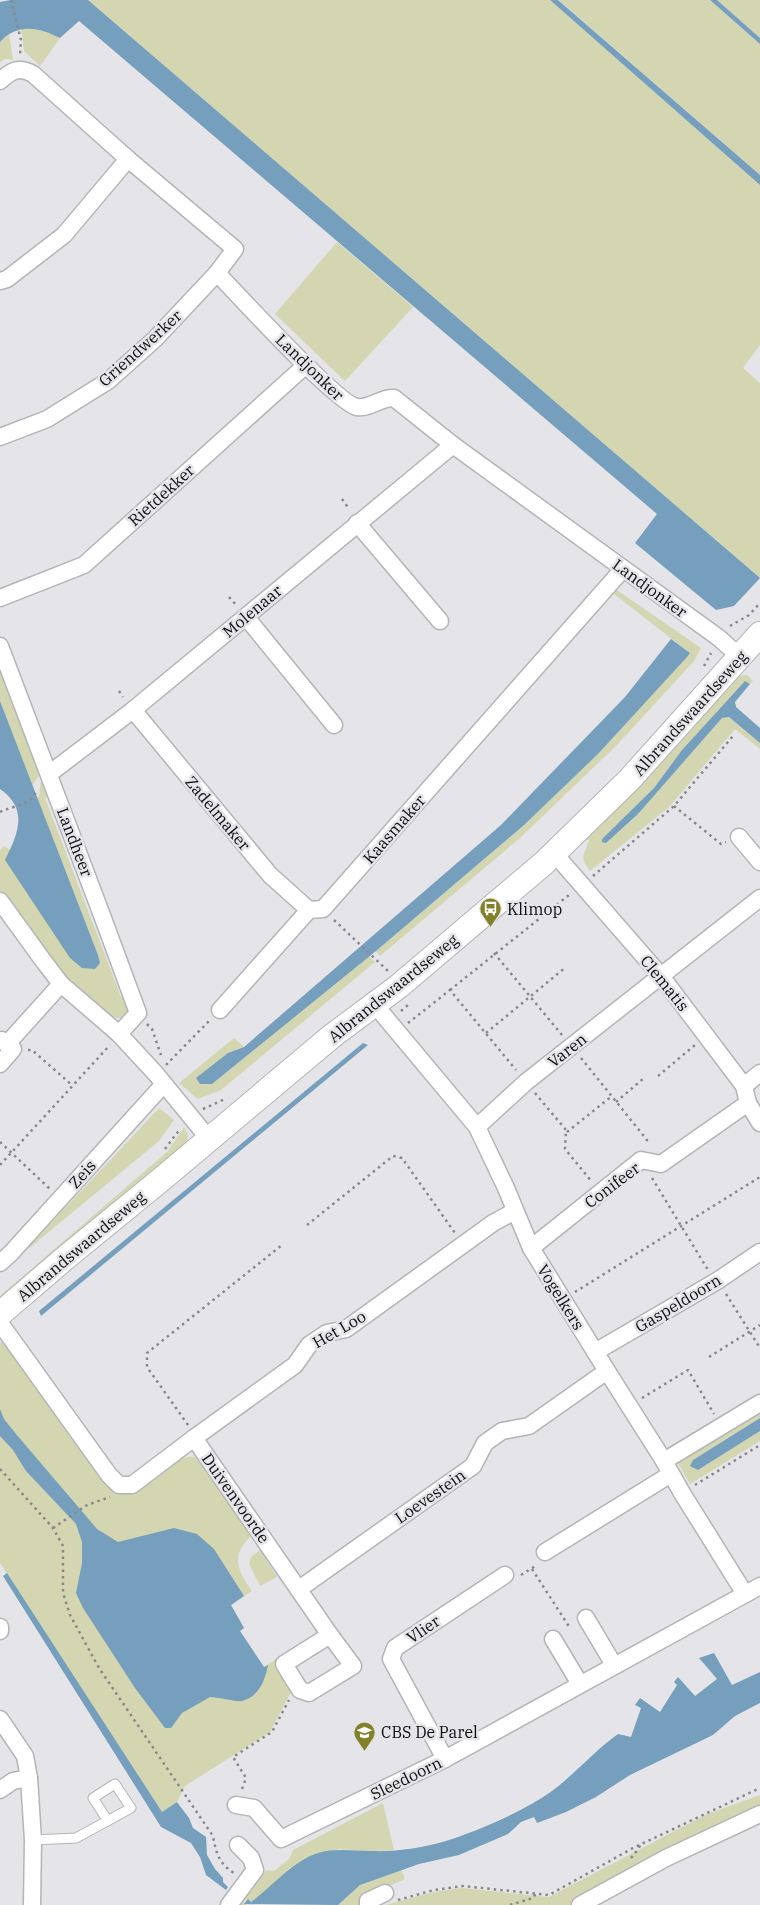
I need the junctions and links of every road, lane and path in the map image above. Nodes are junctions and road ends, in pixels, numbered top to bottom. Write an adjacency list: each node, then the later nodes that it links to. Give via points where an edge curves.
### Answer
1 (11, 0): 2 (path)
2 (20, 40)
3 (0, 81): 4 (street, via 13,70 33,74)
4 (128, 159): 5 (street, via 234,249); 6 (street, via 64,235)
5 (217, 273): 7 (street, Landjonker); 8 (street, Griendwerker, via 155,338 108,381 47,418)
6 (0, 281)
7 (306, 365): 9 (street, Landjonker, via 346,402 358,407 394,398); 12 (street, Rietdekker, via 84,565)
8 (0, 437)
9 (453, 445): 10 (street, Molenaar); 11 (street, Landjonker)
10 (357, 523): 14 (street, Molenaar); 15 (street)
11 (623, 569): 17 (street, Landjonker); 33 (street, Kaasmaker)
12 (0, 598)
13 (760, 603): 17 (path, Albrandswaardseweg)
14 (246, 617): 21 (street, Molenaar); 22 (street)
15 (440, 621)
16 (760, 634): 19 (street, Albrandswaardseweg)
17 (719, 638): 19 (street, Landjonker); 20 (path, Albrandswaardseweg)
18 (0, 646): 24 (street, Landheer)
19 (740, 657): 28 (street, Albrandswaardseweg, via 630,780)
20 (702, 669)
21 (132, 710): 24 (street, Molenaar); 33 (street, Zadelmaker, via 270,875)
22 (334, 725)
23 (733, 736): 25 (path)
24 (43, 780): 26 (path, via 28,802); 41 (street, Landheer)
25 (674, 806): 27 (path, via 721,844); 30 (path)
26 (0, 812)
27 (739, 837): 29 (street)
28 (554, 853): 30 (street, Clematis); 39 (street, Albrandswaardseweg)
29 (760, 862)
30 (582, 885): 36 (street, Clematis); 38 (path)
31 (760, 898): 36 (street, Varen)
32 (0, 901): 37 (street)
33 (316, 909): 34 (path, Albrandswaardseweg, via 357,941 386,970); 40 (street, Kaasmaker)
34 (392, 965)
35 (566, 967): 43 (path)
36 (661, 976): 45 (street, Clematis); 52 (street, Varen)
37 (62, 984): 44 (street); 46 (street)
38 (450, 990): 42 (path); 43 (path)
39 (375, 1005): 42 (street, Vogelkers); 61 (street, Albrandswaardseweg, via 332,1036)
40 (220, 1010): 49 (path)
41 (138, 1013): 44 (street); 49 (path, via 152,1029)
42 (398, 1032): 59 (street, Vogelkers)
43 (486, 1033): 52 (path)
44 (119, 1034): 49 (street); 53 (path)
45 (706, 1036): 50 (path); 54 (street, Clematis)
46 (7, 1044): 47 (street); 53 (path, via 32,1050)
47 (0, 1064)
48 (760, 1072): 54 (street)
49 (162, 1075): 61 (street); 67 (street, Zeis)
50 (658, 1076)
51 (644, 1078): 56 (path)
52 (526, 1082): 59 (street, Varen); 60 (path)
53 (73, 1086): 63 (path)
54 (744, 1086): 57 (street, Clematis)
55 (612, 1096): 60 (path)
56 (616, 1102)
57 (748, 1103): 58 (street, Clematis); 66 (street, Conifeer, via 661,1164 641,1160)
58 (760, 1123)
59 (477, 1127): 68 (street, Vogelkers)
60 (566, 1133): 66 (path, via 565,1149)
61 (209, 1139): 76 (street, Albrandswaardseweg)
62 (0, 1142): 63 (path)
63 (11, 1153): 64 (path); 67 (path)
64 (0, 1165)
65 (760, 1177): 75 (path)
66 (600, 1193): 72 (street, Conifeer)
67 (60, 1198): 74 (street, Zeis)
68 (515, 1211): 71 (street, Het Loo); 72 (street, Vogelkers)
69 (306, 1225): 71 (path, via 393,1156 402,1158)
70 (282, 1245): 85 (path, via 147,1353 146,1367)
71 (463, 1245): 85 (street, Het Loo, via 346,1329 327,1333 309,1345 295,1365)
72 (531, 1248): 75 (street, Vogelkers)
73 (760, 1252): 79 (street, Gaspeldoorn)
74 (0, 1263)
75 (563, 1300): 79 (street, Vogelkers)
76 (0, 1314)
77 (0, 1323): 89 (street)
78 (760, 1325): 80 (path)
79 (595, 1352): 81 (street, Vogelkers)
80 (709, 1357)
81 (607, 1371): 83 (street, Vogelkers); 96 (street, Loevestein, via 529,1426 502,1431 485,1443 473,1466)
82 (760, 1403): 84 (street)
83 (629, 1406): 84 (path, via 688,1370); 87 (street, Vogelkers)
84 (722, 1426): 87 (street)
85 (194, 1438): 89 (street, Duivenvoorde, via 132,1485); 96 (street, Duivenvoorde)
86 (760, 1445): 90 (path)
87 (668, 1468): 90 (street, Vogelkers); 92 (street)
88 (0, 1469): 91 (path)
89 (119, 1485): 91 (path, via 115,1496 88,1505)
90 (682, 1493): 97 (street, Vogelkers)
91 (53, 1528): 114 (path, via 63,1546 63,1592 70,1616 98,1668 214,1836 219,1860)
92 (545, 1552): 93 (path, via 549,1558)
93 (532, 1569): 94 (path, via 510,1582); 98 (path, via 570,1628)
94 (505, 1575): 105 (street, Vlier, via 395,1648 391,1659)
95 (760, 1586): 97 (street, Sleedoorn)
96 (299, 1589): 99 (street, Duivenvoorde)
97 (745, 1594): 101 (street, Sleedoorn)
98 (586, 1618): 101 (street)
99 (330, 1635): 103 (street, via 284,1664); 103 (street, Duivenvoorde, via 354,1666 309,1693)
100 (553, 1639): 102 (street)
101 (614, 1666): 102 (street, Sleedoorn)
102 (580, 1684): 105 (street, Sleedoorn)
103 (297, 1686): 109 (path, via 272,1732 233,1757 246,1778)
104 (0, 1720): 106 (street, via 25,1756)
105 (445, 1759): 109 (street, Sleedoorn, via 281,1839 254,1808)
106 (29, 1778): 108 (street, via 13,1781); 112 (street)
107 (760, 1788): 115 (path, via 633,1848 549,1895)
108 (0, 1790)
109 (236, 1805)
110 (760, 1814): 121 (street, via 666,1858)
111 (108, 1820): 112 (lane, via 76,1838)
112 (33, 1840): 117 (street)
113 (238, 1845): 114 (street, via 252,1858 255,1870)
114 (246, 1882): 118 (street)
115 (536, 1893): 116 (path, via 463,1886); 120 (path, via 534,1898)
116 (390, 1898): 119 (street, via 368,1901)
117 (32, 1905)
118 (230, 1905)
119 (368, 1905)
120 (510, 1905)
121 (580, 1905)

